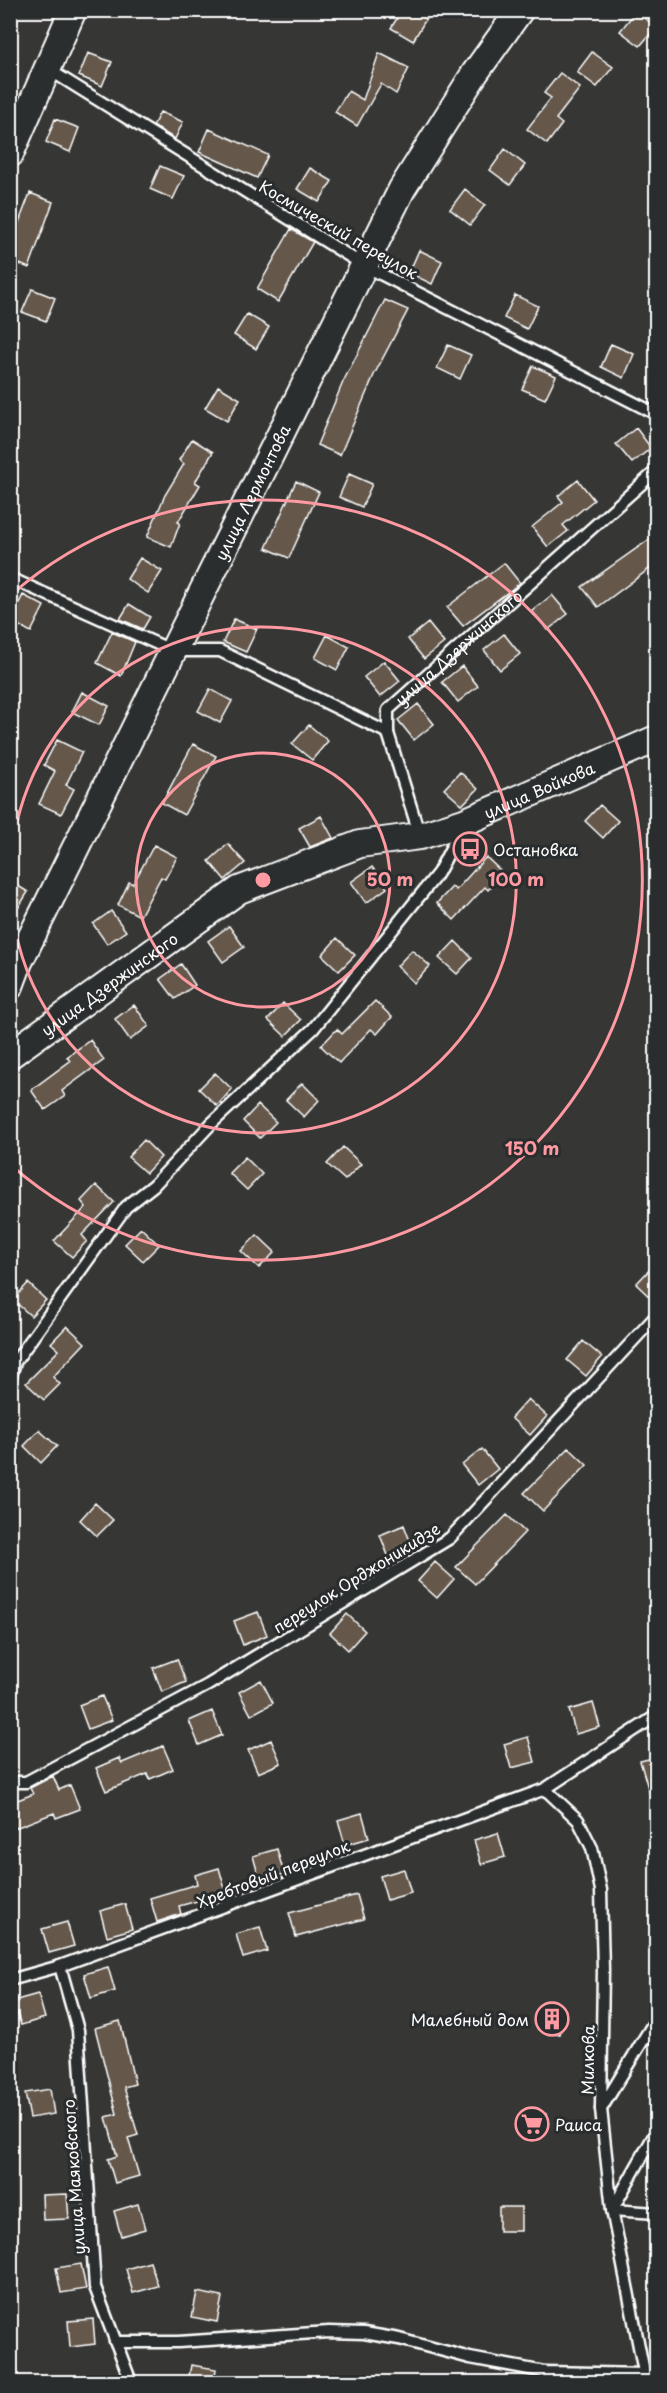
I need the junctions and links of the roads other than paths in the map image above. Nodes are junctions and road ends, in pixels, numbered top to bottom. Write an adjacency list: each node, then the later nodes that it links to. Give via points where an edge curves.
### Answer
1 (73, 10): 3 (street)
2 (520, 10): 5 (street, улица Лермонтова, via 402,189)
3 (48, 69): 4 (street); 5 (lane, Космический переулок)
4 (10, 154)
5 (365, 266): 6 (lane, Космический переулок); 9 (street, улица Лермонтова)
6 (657, 414)
7 (657, 471): 10 (lane, улица Дзержинского, via 388,710)
8 (10, 578): 9 (lane)
9 (173, 651): 10 (lane, via 220,651); 14 (street, улица Лермонтова)
10 (388, 733): 13 (lane, улица Дзержинского)
11 (657, 739): 12 (street, улица Войкова)
12 (464, 822): 13 (street, улица Войкова); 17 (lane, via 438,873 313,1029 210,1124 154,1185 126,1207 15,1362)
13 (420, 836): 15 (street, улица Дзержинского, via 360,844 239,890)
14 (10, 986)
15 (10, 1054)
16 (657, 1316): 19 (lane, переулок Орджоникидзе, via 450,1538 208,1686 26,1782)
17 (10, 1380)
18 (657, 1716): 20 (lane, Хребтовый переулок)
19 (10, 1782)
20 (545, 1789): 21 (lane, Хребтовый переулок); 24 (lane, Милкова, via 578,1820 592,1848 601,1890)
21 (60, 1966): 22 (lane, Хребтовый переулок); 28 (lane, улица Маяковского, via 78,2030 95,2287)
22 (10, 1980)
23 (657, 2019): 24 (lane)
24 (601, 2109): 26 (lane, Милкова)
25 (657, 2132): 26 (lane)
26 (612, 2210): 27 (lane); 29 (lane, Милкова)
27 (657, 2213)
28 (116, 2342): 29 (lane, via 364,2333 544,2372); 30 (lane, улица Маяковского)
29 (646, 2378)
30 (131, 2382)

